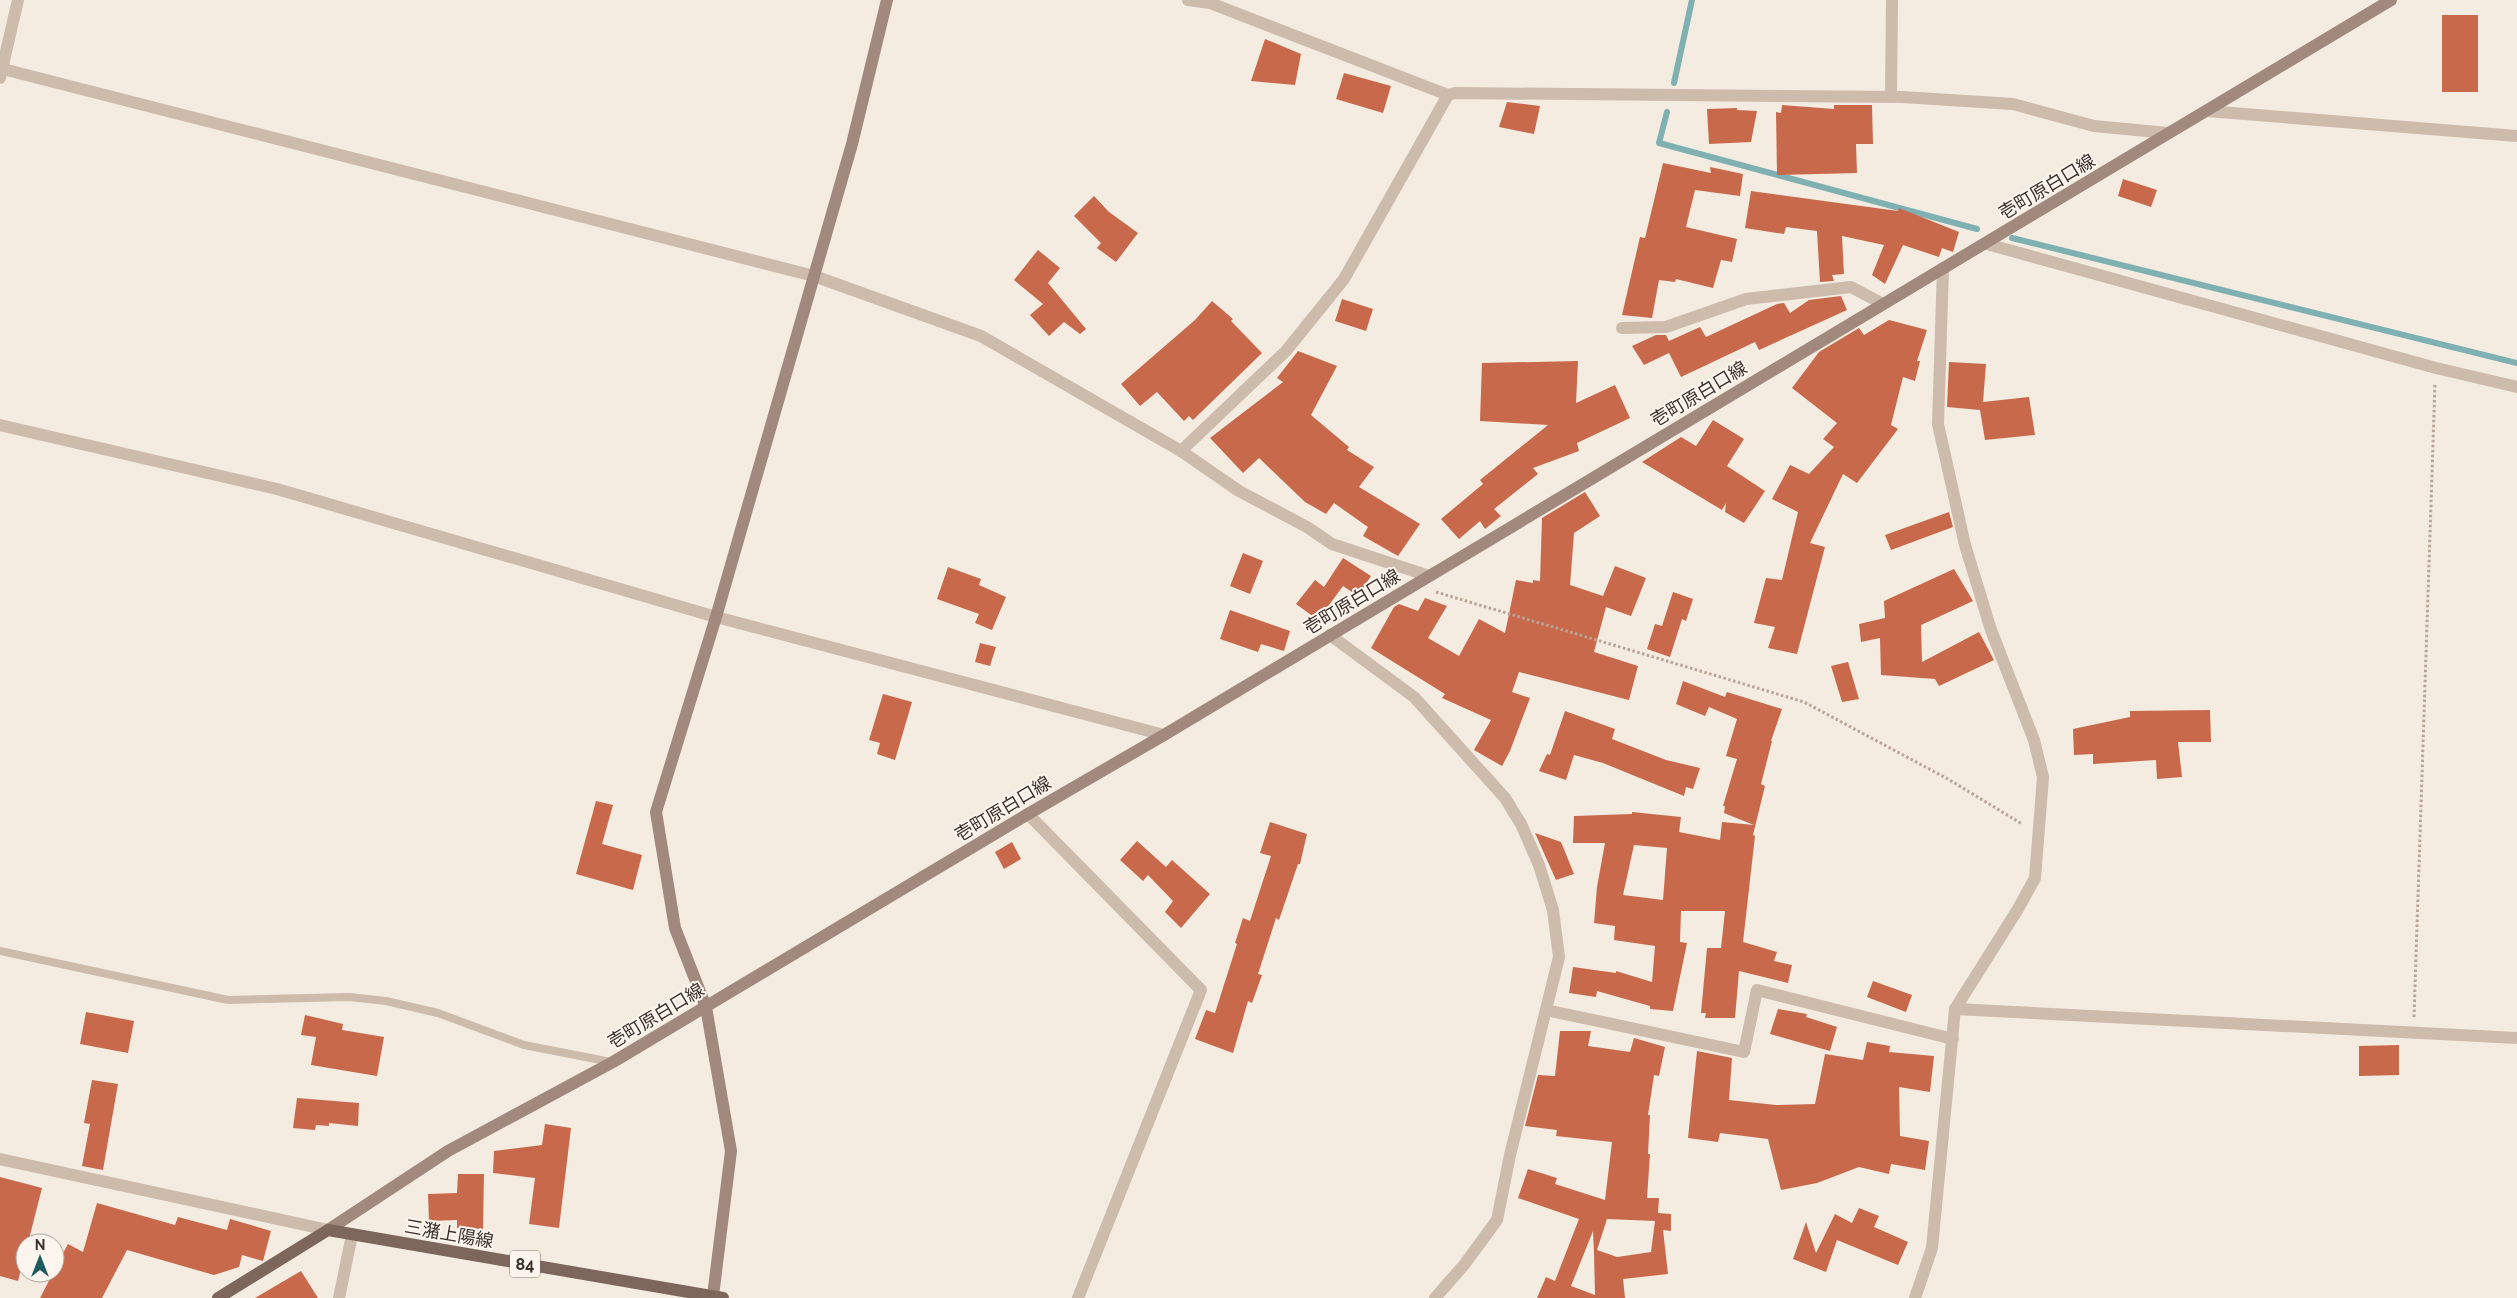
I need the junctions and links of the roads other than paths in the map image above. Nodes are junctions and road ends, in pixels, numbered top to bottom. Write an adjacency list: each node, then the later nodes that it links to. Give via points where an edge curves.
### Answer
1 (18, 0): 6 (street)
2 (887, 0): 14 (main road, via 852,144)
3 (1188, 0): 7 (street, via 1210,3)
4 (1892, 0): 8 (street)
5 (2391, 0): 9 (main road, 壱町原白口線)
6 (1, 74): 14 (street)
7 (1448, 96): 8 (street, via 1455,93); 19 (street, via 1344,279 1286,350)
8 (1891, 97): 10 (street, via 2013,104 2094,126)
9 (2207, 111): 10 (main road, 壱町原白口線); 11 (street)
10 (2168, 133): 12 (main road, 壱町原白口線)
11 (2517, 136)
12 (1987, 244): 13 (main road, 壱町原白口線); 17 (street, via 2436,368)
13 (1943, 268): 15 (main road, 壱町原白口線); 27 (street, via 1938,424 1965,545 1992,630 2034,740 2043,777 2035,878)
14 (814, 276): 19 (street, via 981,336); 21 (main road)
15 (1883, 304): 16 (street, via 1851,287 1746,299 1666,327); 20 (main road, 壱町原白口線)
16 (1622, 328)
17 (2517, 387)
18 (0, 425): 21 (street, via 277,489)
19 (1181, 451): 20 (street, via 1239,491 1332,544)
20 (1429, 576): 22 (main road, 壱町原白口線)
21 (716, 617): 23 (street); 26 (main road, via 656,812 675,928)
22 (1330, 635): 23 (main road, 壱町原白口線); 28 (street, via 1414,698 1505,798 1521,824 1554,910 1559,958)
23 (1164, 735): 24 (main road, 壱町原白口線)
24 (1028, 814): 26 (main road, 壱町原白口線); 38 (street, via 1201,990)
25 (0, 951): 31 (lane, via 228,1000 349,997 386,1001 438,1013 524,1045)
26 (706, 1007): 31 (main road, 壱町原白口線); 35 (main road, via 732,1151)
27 (1955, 1009): 29 (street); 30 (street)
28 (1546, 1010): 30 (street, via 1744,1052 1758,990); 39 (street, via 1497,1220 1464,1266)
29 (2517, 1038)
30 (1953, 1039): 40 (street, via 1932,1248)
31 (613, 1062): 33 (main road, 壱町原白口線, via 448,1152)
32 (0, 1158): 33 (street)
33 (328, 1230): 34 (main road, 三潴上陽線 / 84); 36 (main road)
34 (352, 1235): 35 (main road, 三潴上陽線 / 84); 37 (street)
35 (716, 1297)
36 (218, 1298)
37 (339, 1298)
38 (1078, 1298)
39 (1435, 1298)
40 (1915, 1298)

